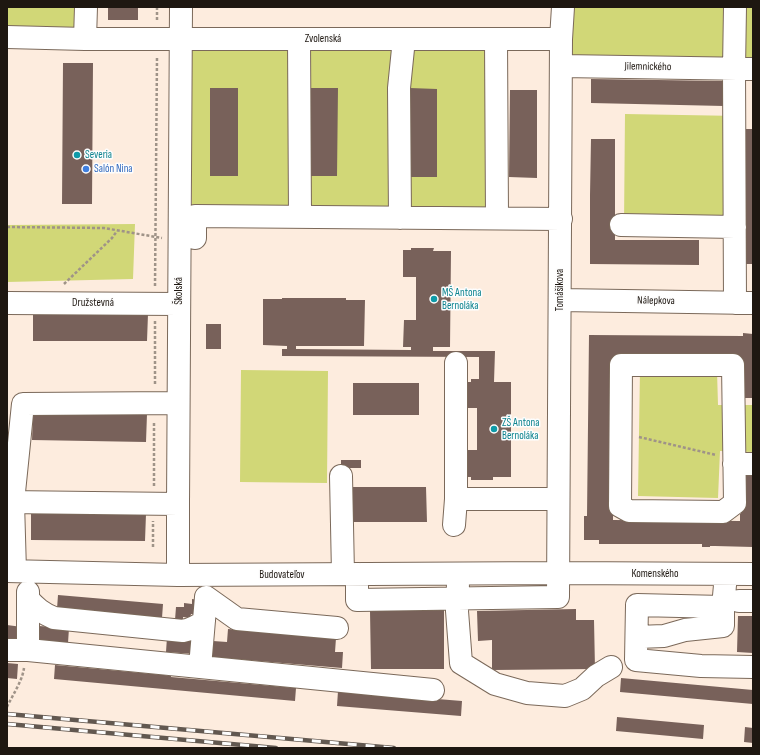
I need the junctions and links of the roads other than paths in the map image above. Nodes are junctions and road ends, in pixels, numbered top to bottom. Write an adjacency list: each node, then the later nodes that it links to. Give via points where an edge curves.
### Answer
1 (86, 7): 6 (street)
2 (181, 7): 7 (street, Školská)
3 (563, 7): 11 (street, Tomášikova)
4 (735, 7): 13 (street)
5 (7, 37): 6 (street, Zvolenská)
6 (85, 39): 7 (street, Zvolenská)
7 (180, 39): 8 (street, Zvolenská); 24 (street, Školská)
8 (300, 39): 9 (street, Zvolenská); 14 (street)
9 (404, 39): 10 (street, Zvolenská); 15 (street, via 399,88)
10 (496, 39): 11 (street, Zvolenská); 16 (street)
11 (561, 39): 12 (street, Tomášikova)
12 (562, 66): 13 (street, Jilemnického); 17 (street, Tomášikova)
13 (743, 69): 19 (street)
14 (300, 217): 15 (street); 20 (street, via 195,216)
15 (400, 218): 16 (street)
16 (497, 218): 17 (street)
17 (560, 219): 21 (street, Tomášikova)
18 (621, 225): 19 (street)
19 (735, 227): 23 (street)
20 (195, 238)
21 (560, 300): 23 (street, Nálepkova); 30 (street, Tomášikova)
22 (7, 303): 24 (street, Družstevná)
23 (744, 303)
24 (179, 304): 26 (street, Školská)
25 (456, 364): 29 (street)
26 (178, 403): 31 (street, via 23,404); 32 (street, Školská)
27 (741, 463): 27 (street, via 734,503 723,512 629,512 620,506 621,365 733,365)
28 (341, 476): 36 (street)
29 (456, 499): 30 (street); 33 (street)
30 (558, 499): 35 (street, Tomášikova)
31 (10, 502): 32 (street); 34 (street)
32 (178, 504): 40 (street, Školská)
33 (454, 525)
34 (16, 571): 40 (street, Budovateľov); 44 (street)
35 (558, 573): 37 (street, Budovateľov); 38 (street, Komenského); 43 (street, Tomášikova, via 558,597)
36 (350, 574): 37 (street, Budovateľov); 41 (street, Budovateľov); 43 (street, via 357,600)
37 (458, 574): 43 (street)
38 (726, 574): 39 (street, Komenského); 45 (street, via 726,583)
39 (753, 574)
40 (178, 575): 41 (street, Budovateľov)
41 (205, 575): 42 (street)
42 (206, 597): 46 (street); 47 (street, via 237,619)
43 (458, 598): 52 (street, via 461,663 495,684 527,693 565,696 582,689)
44 (28, 599): 46 (street, via 44,614 54,618 183,631); 50 (street)
45 (738, 603): 48 (street, via 723,626 685,630 664,636); 48 (street, via 637,606)
46 (204, 621): 51 (street)
47 (338, 628)
48 (636, 637): 53 (street, via 636,660 700,666)
49 (7, 650): 50 (street)
50 (28, 650): 51 (street)
51 (200, 667): 54 (street)
52 (611, 667)
53 (753, 667)
54 (433, 690)

